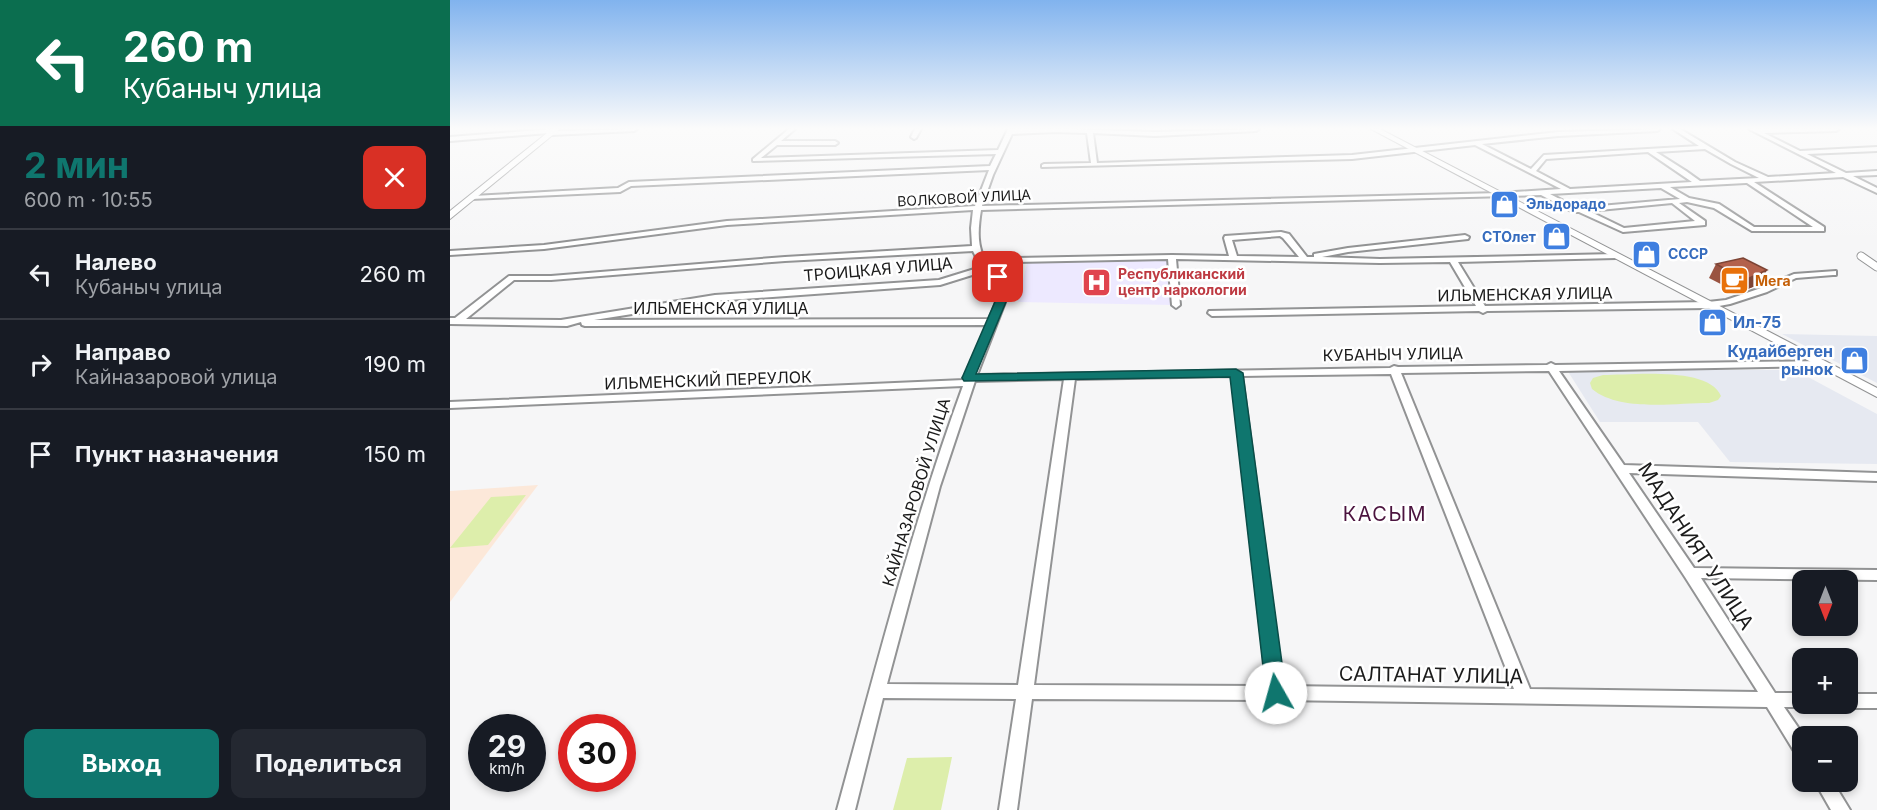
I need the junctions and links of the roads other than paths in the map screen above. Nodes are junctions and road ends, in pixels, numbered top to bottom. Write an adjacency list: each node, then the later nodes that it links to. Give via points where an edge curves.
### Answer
1 (511, 167): 20 (street)
2 (1447, 167): 19 (street)
3 (1522, 167): 9 (street)
4 (1536, 167): 9 (street)
5 (1675, 167): 14 (street)
6 (1741, 167): 12 (street)
7 (1829, 167): 11 (street)
8 (994, 168): 20 (street, via 630,184 620,190); 23 (street, КАЙНАЗАРОВОЙ УЛИЦА)
9 (1532, 172): 16 (street)
10 (1877, 173): 11 (street, ВОЛКОВОЙ УЛИЦА)
11 (1845, 175): 12 (street, ВОЛКОВОЙ УЛИЦА); 17 (street)
12 (1769, 180): 13 (street, ВОЛКОВОЙ УЛИЦА)
13 (1749, 181): 14 (street, ВОЛКОВОЙ УЛИЦА); 21 (street, via 1821,229 1752,229 1716,206)
14 (1699, 184): 15 (street, ВОЛКОВОЙ УЛИЦА)
15 (1663, 186): 16 (street, ВОЛКОВОЙ УЛИЦА); 21 (street)
16 (1568, 190): 18 (street, ВОЛКОВОЙ УЛИЦА)
17 (1877, 191)
18 (1541, 192): 19 (street, ВОЛКОВОЙ УЛИЦА); 24 (street, via 1567,207)
19 (1500, 195): 23 (street, ВОЛКОВОЙ УЛИЦА); 29 (street)
20 (473, 198): 25 (street)
21 (1687, 200): 22 (street)
22 (1675, 203): 24 (street); 24 (street, via 1702,223 1623,230)
23 (977, 208): 27 (street, КАЙНАЗАРОВОЙ УЛИЦА, via 973,227); 28 (street, ВОЛКОВОЙ УЛИЦА, via 727,223 544,247)
24 (1581, 210)
25 (450, 216)
26 (1465, 237): 33 (street, ТРОИЦКАЯ УЛИЦА, via 1340,251)
27 (976, 248): 36 (street, КАЙНАЗАРОВОЙ УЛИЦА); 42 (street, ТРОИЦКАЯ УЛИЦА, via 512,278)
28 (450, 254)
29 (1616, 256): 34 (street, ТРОИЦКАЯ УЛИЦА); 39 (street)
30 (1862, 256): 35 (street)
31 (1172, 257): 32 (street, ТРОИЦКАЯ УЛИЦА); 36 (street, ТРОИЦКАЯ УЛИЦА, via 1014,260); 38 (street)
32 (1234, 258): 33 (street, ТРОИЦКАЯ УЛИЦА); 33 (street, via 1228,238 1281,234)
33 (1307, 260): 34 (street, ТРОИЦКАЯ УЛИЦА)
34 (1453, 260): 40 (street)
35 (1877, 267)
36 (988, 269): 43 (street, КАЙНАЗАРОВОЙ УЛИЦА, via 1002,287); 44 (street, ТРОИЦКАЯ УЛИЦА, via 940,282 715,298)
37 (1833, 273): 39 (street, ИЛЬМЕНСКАЯ УЛИЦА, via 1794,276 1764,290)
38 (1176, 305)
39 (1708, 305): 40 (street, ИЛЬМЕНСКАЯ УЛИЦА); 45 (street)
40 (1482, 310): 41 (street, ИЛЬМЕНСКАЯ УЛИЦА)
41 (1212, 312)
42 (453, 321): 44 (street, ИЛЬМЕНСКАЯ УЛИЦА)
43 (992, 322): 44 (street, ИЛЬМЕНСКАЯ УЛИЦА); 50 (street, КАЙНАЗАРОВОЙ УЛИЦА)
44 (560, 323)
45 (1818, 363): 46 (street, КУБАНЫЧ УЛИЦА); 51 (street)
46 (1551, 366): 47 (street, КУБАНЫЧ УЛИЦА); 53 (street, МАДАНИЯТ УЛИЦА)
47 (1394, 369): 48 (street, КУБАНЫЧ УЛИЦА); 60 (street)
48 (1236, 373): 49 (street, КУБАНЫЧ УЛИЦА); 59 (street)
49 (1070, 376): 50 (street, КУБАНЫЧ УЛИЦА); 58 (street)
50 (967, 381): 52 (street, ИЛЬМЕНСКИЙ ПЕРЕУЛОК); 57 (street, КАЙНАЗАРОВОЙ УЛИЦА, via 908,574)
51 (1877, 393)
52 (450, 405)
53 (1620, 469): 54 (street); 55 (street, МАДАНИЯТ УЛИЦА)
54 (1877, 477)
55 (1690, 573): 56 (street); 61 (street, МАДАНИЯТ УЛИЦА)
56 (1877, 575)
57 (878, 691): 58 (street, САЛТАНАТ УЛИЦА); 67 (street, КАЙНАЗАРОВОЙ УЛИЦА)
58 (1025, 692): 59 (street, САЛТАНАТ УЛИЦА); 68 (street)
59 (1276, 693): 60 (street, САЛТАНАТ УЛИЦА)
60 (1525, 697): 61 (street, САЛТАНАТ УЛИЦА)
61 (1771, 700): 62 (street, САЛТАНАТ УЛИЦА); 65 (street, МАДАНИЯТ УЛИЦА)
62 (1792, 700)
63 (1858, 701): 64 (street)
64 (1877, 701)
65 (1792, 733)
66 (1829, 792): 69 (street)
67 (846, 810)
68 (1008, 810)
69 (1841, 810)

